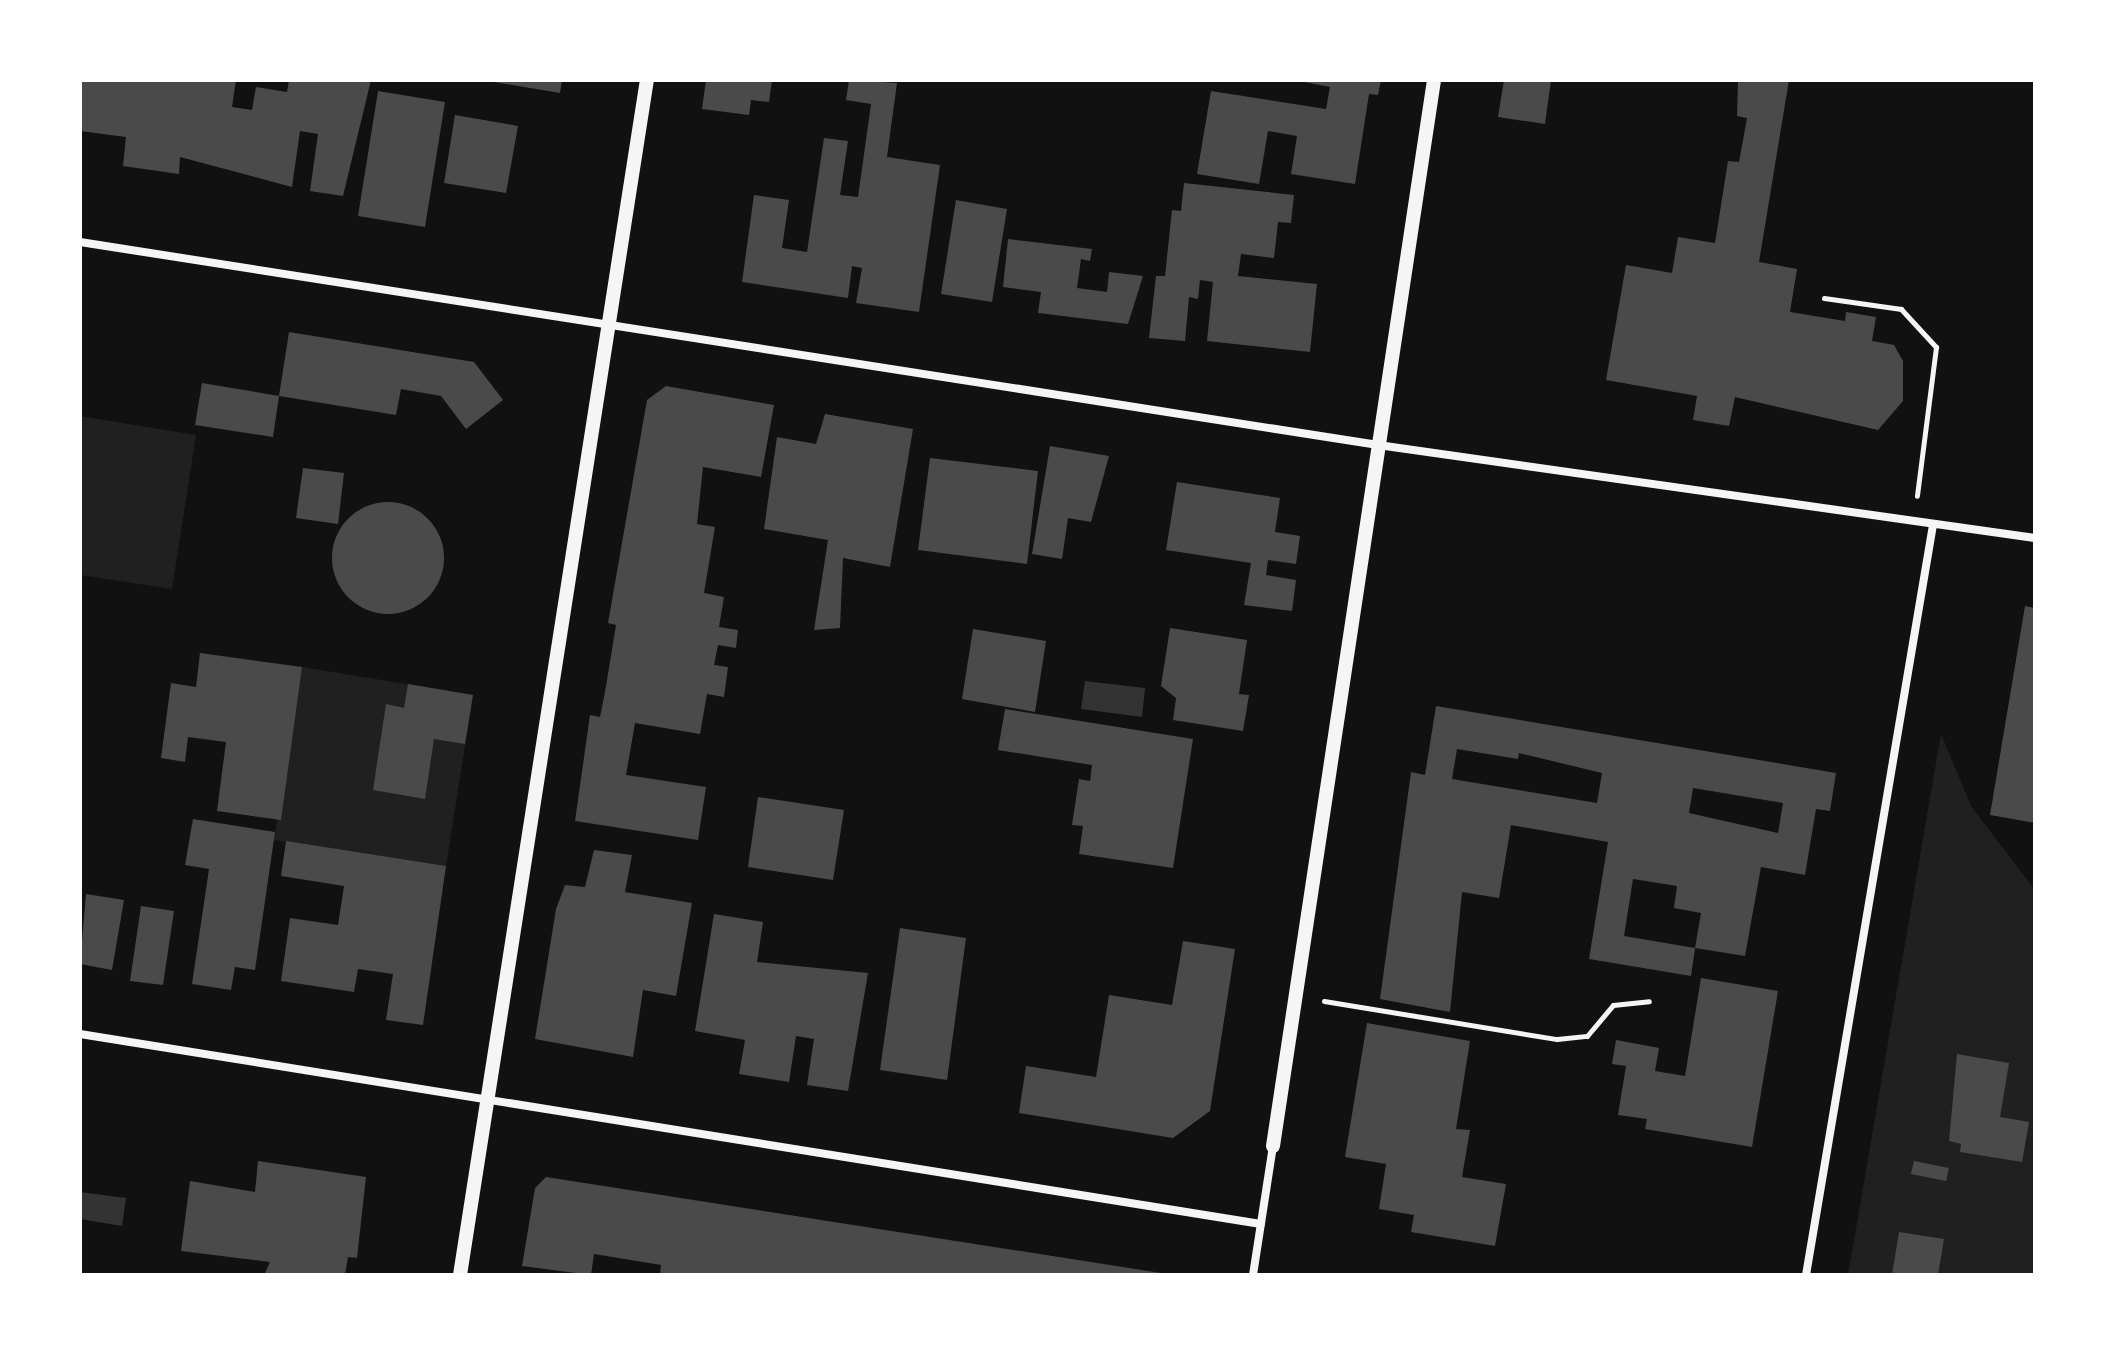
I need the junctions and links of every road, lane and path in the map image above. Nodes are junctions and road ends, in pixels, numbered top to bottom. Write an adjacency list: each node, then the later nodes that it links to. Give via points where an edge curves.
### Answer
1 (647, 80): 5 (street)
2 (1434, 80): 6 (street)
3 (80, 242): 5 (street)
4 (1824, 298): 7 (path, via 1901,309 1936,347)
5 (608, 324): 6 (street); 13 (street)
6 (1378, 445): 7 (street); 10 (street)
7 (1912, 521): 8 (street)
8 (1933, 525): 9 (street); 18 (street)
9 (2035, 538)
10 (1295, 997): 11 (path, via 1557,1039 1587,1036 1613,1005); 14 (street)
11 (1649, 1001)
12 (80, 1034): 13 (street)
13 (488, 1102): 15 (street); 16 (street)
14 (1273, 1146): 15 (street)
15 (1261, 1224): 17 (street)
16 (460, 1275)
17 (1253, 1275)
18 (1806, 1275)

